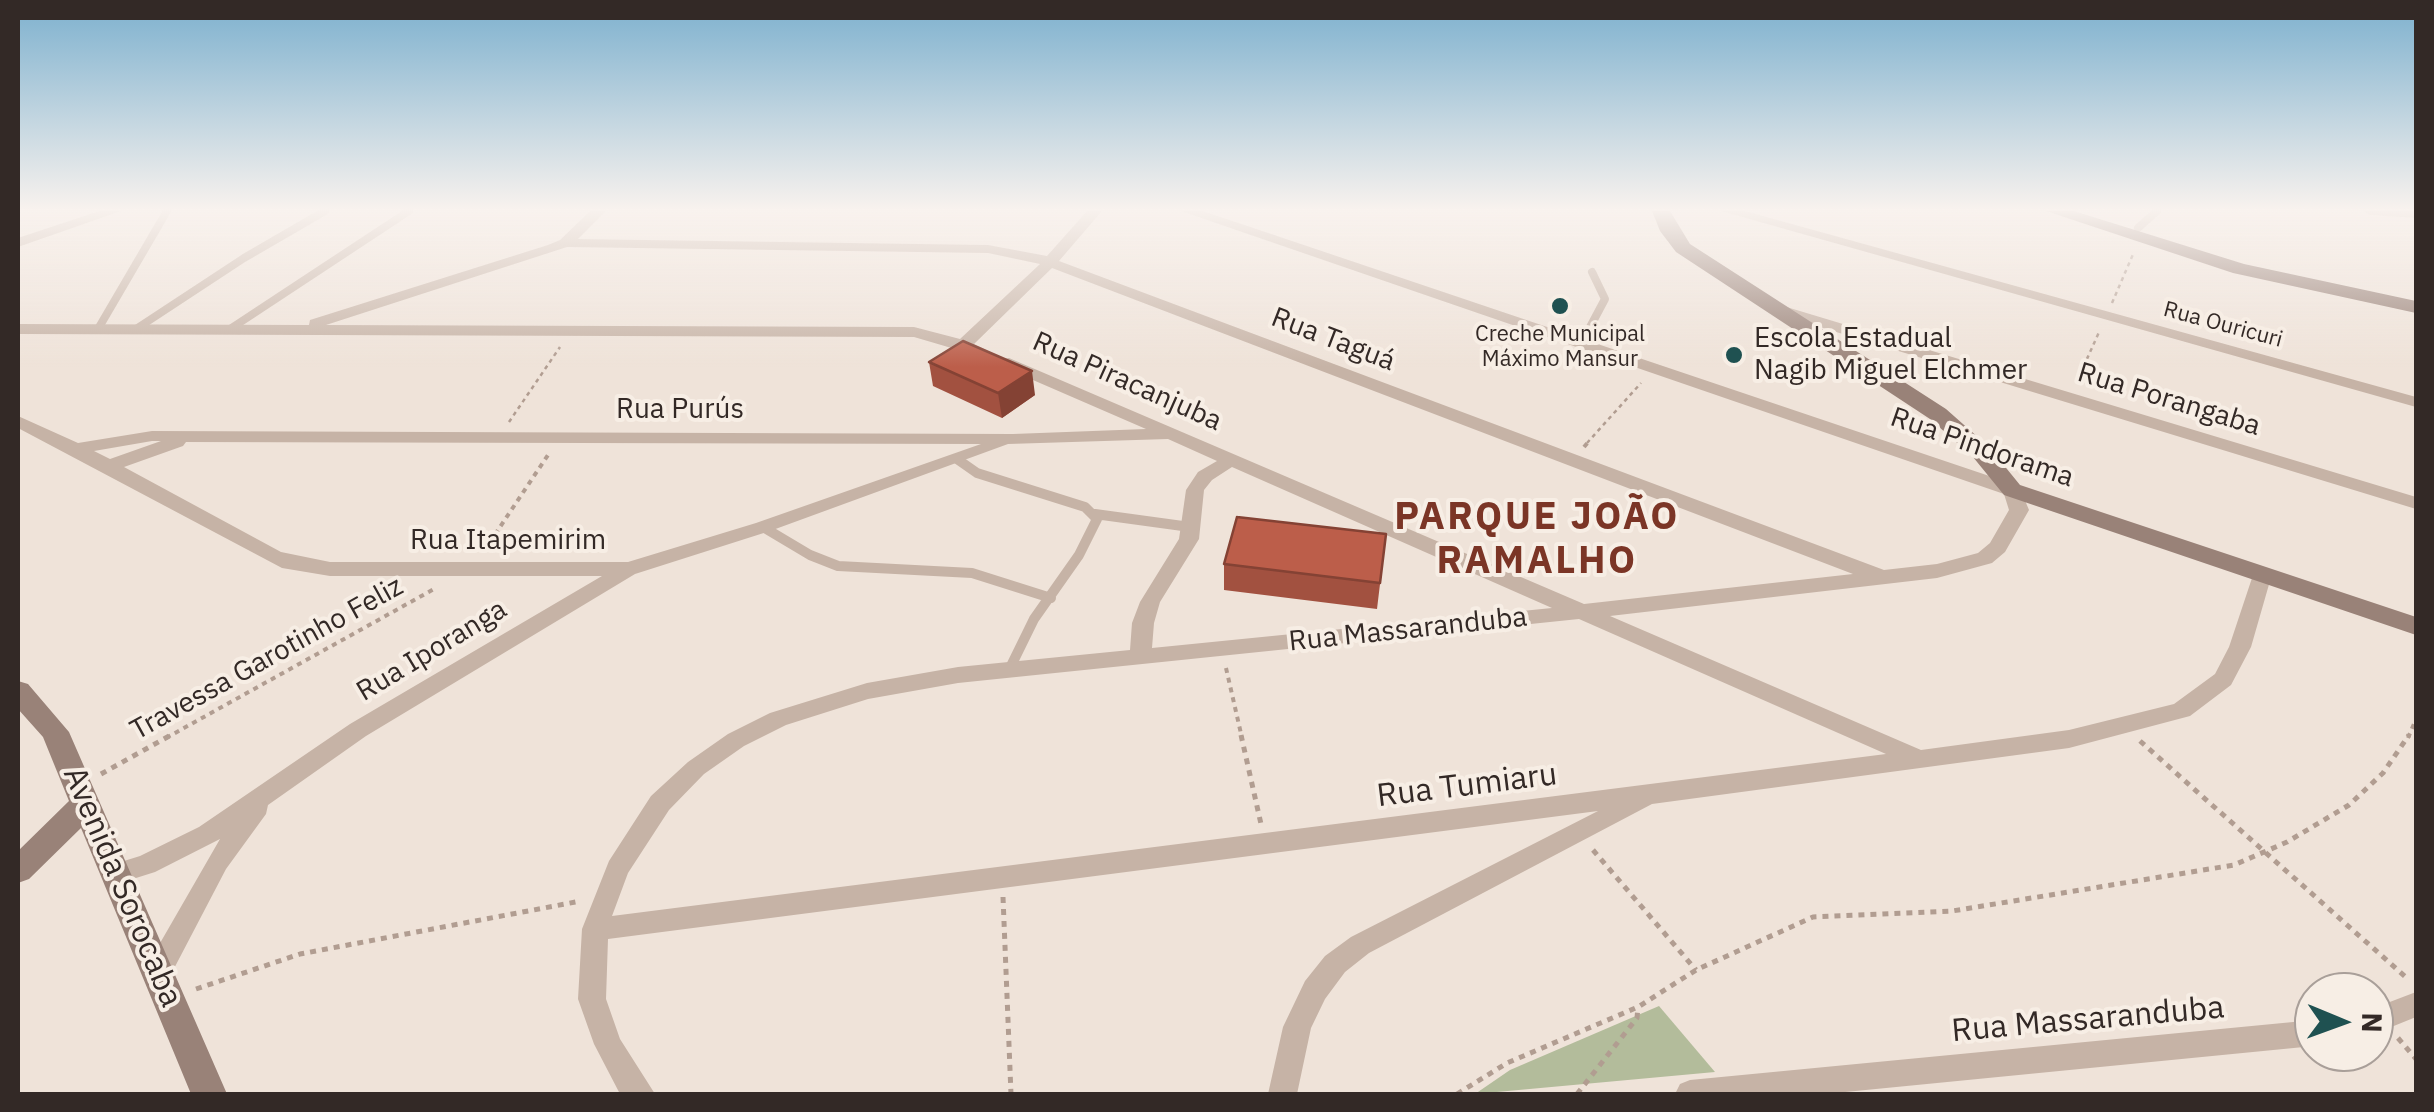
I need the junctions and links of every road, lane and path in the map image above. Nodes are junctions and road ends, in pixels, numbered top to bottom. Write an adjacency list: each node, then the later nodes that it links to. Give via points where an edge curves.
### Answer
1 (137, 263): 16 (lane)
2 (237, 263): 17 (lane)
3 (331, 263): 19 (lane)
4 (506, 263): 20 (street)
5 (1049, 263): 22 (street)
6 (1052, 263): 37 (street, Rua Taguá)
7 (1341, 263): 23 (street, Rua Pindorama)
8 (1707, 263): 15 (street)
9 (1915, 263): 27 (street, Rua Ouricuri)
10 (2215, 263): 14 (street)
11 (2263, 263): 13 (street)
12 (1592, 272): 23 (lane, via 1605,299)
13 (2416, 294)
14 (2416, 307)
15 (1780, 310): 24 (street, Rua Porangaba); 25 (street)
16 (98, 329): 17 (street, Rua Piracanjuba); 18 (street, Rua Piracanjuba)
17 (136, 329): 19 (street, Rua Piracanjuba)
18 (18, 330)
19 (230, 330): 20 (street, Rua Piracanjuba)
20 (295, 330): 21 (street, Rua Piracanjuba)
21 (571, 331): 22 (street, Rua Piracanjuba, via 914,332); 30 (path)
22 (964, 344): 29 (street, Rua Piracanjuba)
23 (1581, 344): 26 (street, Rua Pindorama)
24 (1906, 348): 25 (street, via 1874,356); 40 (street, Rua Porangaba)
25 (1868, 366): 39 (street, via 1938,414)
26 (1655, 368): 37 (path); 39 (street, Rua Pindorama)
27 (2416, 402)
28 (18, 422): 34 (street, Rua Itapemirim)
29 (1172, 434): 33 (street, Rua Purús); 36 (street, Rua Piracanjuba)
30 (499, 436): 31 (street, Rua Purús); 32 (street, Rua Purús)
31 (560, 436): 33 (street, Rua Purús); 44 (path)
32 (188, 438): 34 (street, Rua Purús, via 152,436); 38 (street, Rua Purús)
33 (1013, 439): 35 (street, Rua Itapemirim)
34 (76, 449): 38 (street, Rua Itapemirim)
35 (957, 459): 41 (lane, via 977,473); 42 (street, Rua Itapemirim)
36 (1231, 460): 43 (street, via 1200,481); 49 (street, Rua Piracanjuba)
37 (1573, 460): 47 (street, Rua Taguá)
38 (109, 466): 44 (street, Rua Itapemirim, via 289,564)
39 (2012, 490): 46 (street, Rua Pindorama); 47 (street, Rua Massaranduba, via 2019,510 1985,558)
40 (2416, 503)
41 (1095, 514): 43 (lane); 48 (lane, via 1080,555)
42 (763, 527): 45 (street, Rua Itapemirim); 48 (lane, via 838,566 972,573)
43 (1191, 528): 52 (street, via 1150,602)
44 (473, 567): 45 (street, Rua Itapemirim); 59 (path, Travessa Garotinho Feliz)
45 (629, 568): 58 (street, Rua Iporanga)
46 (2262, 574): 50 (street, Rua Pindorama); 56 (street, Rua Tumiaru, via 2223,679 2182,710)
47 (1883, 578): 49 (street, Rua Massaranduba)
48 (1051, 598): 53 (lane)
49 (1581, 612): 51 (street, Rua Massaranduba); 57 (street, Rua Piracanjuba)
50 (2416, 626)
51 (1222, 648): 52 (street, Rua Massaranduba); 62 (path)
52 (1140, 656): 53 (street, Rua Massaranduba)
53 (1009, 670): 67 (street, Rua Massaranduba, via 853,694 736,740 660,803)
54 (18, 691): 59 (street, Avenida Sorocaba, via 55,732)
55 (2416, 719): 63 (path, via 2408,741 2372,786)
56 (2125, 728): 57 (street, Rua Tumiaru); 63 (path)
57 (1915, 758): 60 (street, Rua Tumiaru)
58 (270, 790): 65 (street, Rua Iporanga, via 174,853); 70 (street, Rua Iporanga, via 217,862)
59 (83, 794): 64 (street); 65 (street, Avenida Sorocaba)
60 (1653, 794): 61 (street); 62 (street, Rua Tumiaru)
61 (1580, 834): 69 (path); 80 (street, via 1360,945 1335,964 1297,1027)
62 (1266, 844): 66 (street, Rua Tumiaru)
63 (2264, 853): 69 (path, via 2205,871 1952,911 1812,917); 71 (path)
64 (18, 870)
65 (116, 873): 70 (street, Avenida Sorocaba)
66 (1002, 877): 68 (street, Rua Tumiaru); 79 (path)
67 (605, 897): 68 (street, Rua Massaranduba); 70 (path)
68 (595, 928): 78 (street, Rua Massaranduba, via 592,999 599,1024)
69 (1696, 970): 72 (path)
70 (164, 985): 77 (street, Avenida Sorocaba)
71 (2416, 986)
72 (1638, 1007): 81 (path, via 1507,1063); 82 (path, via 1637,1018)
73 (2294, 1036): 76 (street, Rua Massaranduba)
74 (2394, 1037): 75 (path)
75 (2416, 1060)
76 (1790, 1089): 83 (street, Rua Massaranduba)
77 (210, 1094)
78 (640, 1094)
79 (1011, 1094)
80 (1283, 1094)
81 (1457, 1094)
82 (1578, 1094)
83 (1690, 1094)

